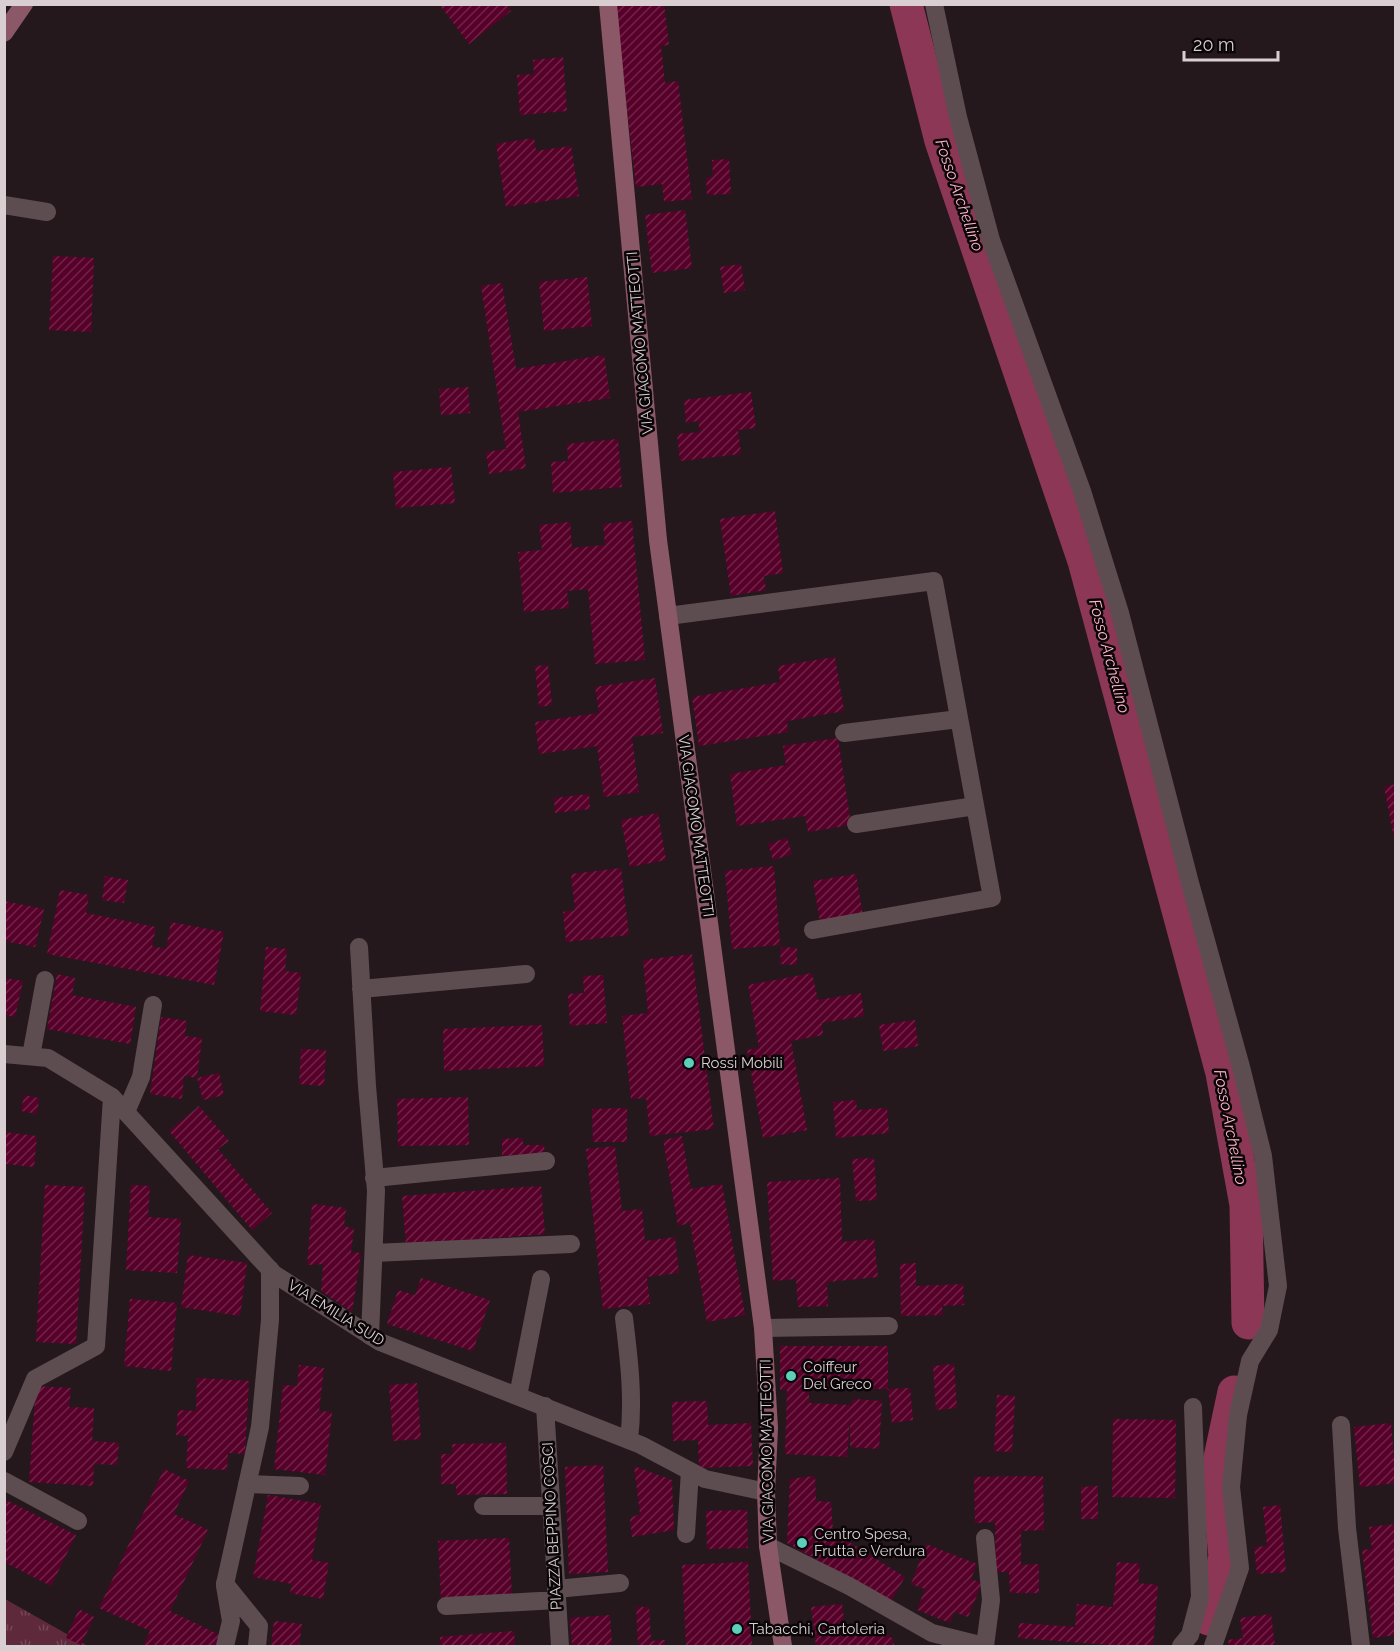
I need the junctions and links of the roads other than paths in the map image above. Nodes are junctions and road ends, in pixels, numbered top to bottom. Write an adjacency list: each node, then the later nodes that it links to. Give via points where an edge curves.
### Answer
1 (24, 4): 4 (street)
2 (608, 4): 7 (street, VIA GIACOMO MATTEOTTI)
3 (933, 4): 59 (street, via 991,240 1082,491 1120,613 1263,1156 1278,1286 1269,1330 1250,1361 1238,1415 1231,1487 1240,1568)
4 (4, 33)
5 (4, 206): 6 (street)
6 (47, 212)
7 (668, 616): 8 (street, via 934,580); 30 (street, VIA GIACOMO MATTEOTTI)
8 (959, 720): 9 (street); 10 (street)
9 (844, 733)
10 (975, 806): 11 (street); 12 (street, via 992,898)
11 (856, 824)
12 (813, 930)
13 (359, 947): 16 (street)
14 (526, 974): 16 (street)
15 (45, 980): 19 (street)
16 (361, 989): 23 (street)
17 (153, 1005): 21 (street, via 141,1077)
18 (4, 1054): 19 (street, VIA EMILIA SUD)
19 (32, 1056): 20 (street, VIA EMILIA SUD, via 48,1058)
20 (112, 1097): 21 (street, VIA EMILIA SUD); 37 (street, via 96,1346 34,1379)
21 (126, 1112): 26 (street, VIA EMILIA SUD)
22 (546, 1161): 23 (street)
23 (374, 1178): 25 (street)
24 (571, 1244): 25 (street)
25 (374, 1253): 31 (street)
26 (270, 1269): 31 (street, VIA EMILIA SUD); 40 (street, via 270,1320 260,1427)
27 (542, 1279): 32 (street)
28 (624, 1318): 36 (street, via 632,1377)
29 (889, 1326): 30 (street)
30 (763, 1328): 42 (street, VIA GIACOMO MATTEOTTI, via 769,1428)
31 (370, 1336): 32 (street, VIA EMILIA SUD)
32 (518, 1396): 33 (street, VIA EMILIA SUD)
33 (545, 1406): 36 (street, VIA EMILIA SUD); 44 (street, PIAZZA BEPPINO COSCI)
34 (1193, 1407): 58 (street, via 1200,1597 1190,1635)
35 (1341, 1425): 60 (street, via 1347,1528)
36 (629, 1440): 38 (street, VIA EMILIA SUD)
37 (4, 1452)
38 (690, 1471): 42 (street, VIA EMILIA SUD, via 705,1479); 46 (street)
39 (4, 1481): 45 (street)
40 (247, 1484): 41 (street); 50 (street)
41 (300, 1486)
42 (766, 1492): 48 (street, VIA GIACOMO MATTEOTTI)
43 (483, 1506): 44 (street)
44 (551, 1506): 51 (street, PIAZZA BEPPINO COSCI)
45 (78, 1521)
46 (686, 1534)
47 (985, 1538): 53 (street, via 991,1600)
48 (768, 1546): 53 (street, via 932,1633); 57 (street, VIA GIACOMO MATTEOTTI)
49 (620, 1582): 51 (street)
50 (225, 1584): 54 (street, via 231,1621); 55 (street, via 259,1626)
51 (556, 1594): 52 (street); 56 (street, PIAZZA BEPPINO COSCI)
52 (446, 1606)
53 (978, 1646)
54 (225, 1647)
55 (257, 1647)
56 (560, 1647)
57 (783, 1647)
58 (1181, 1647)
59 (1213, 1647)
60 (1361, 1647)

